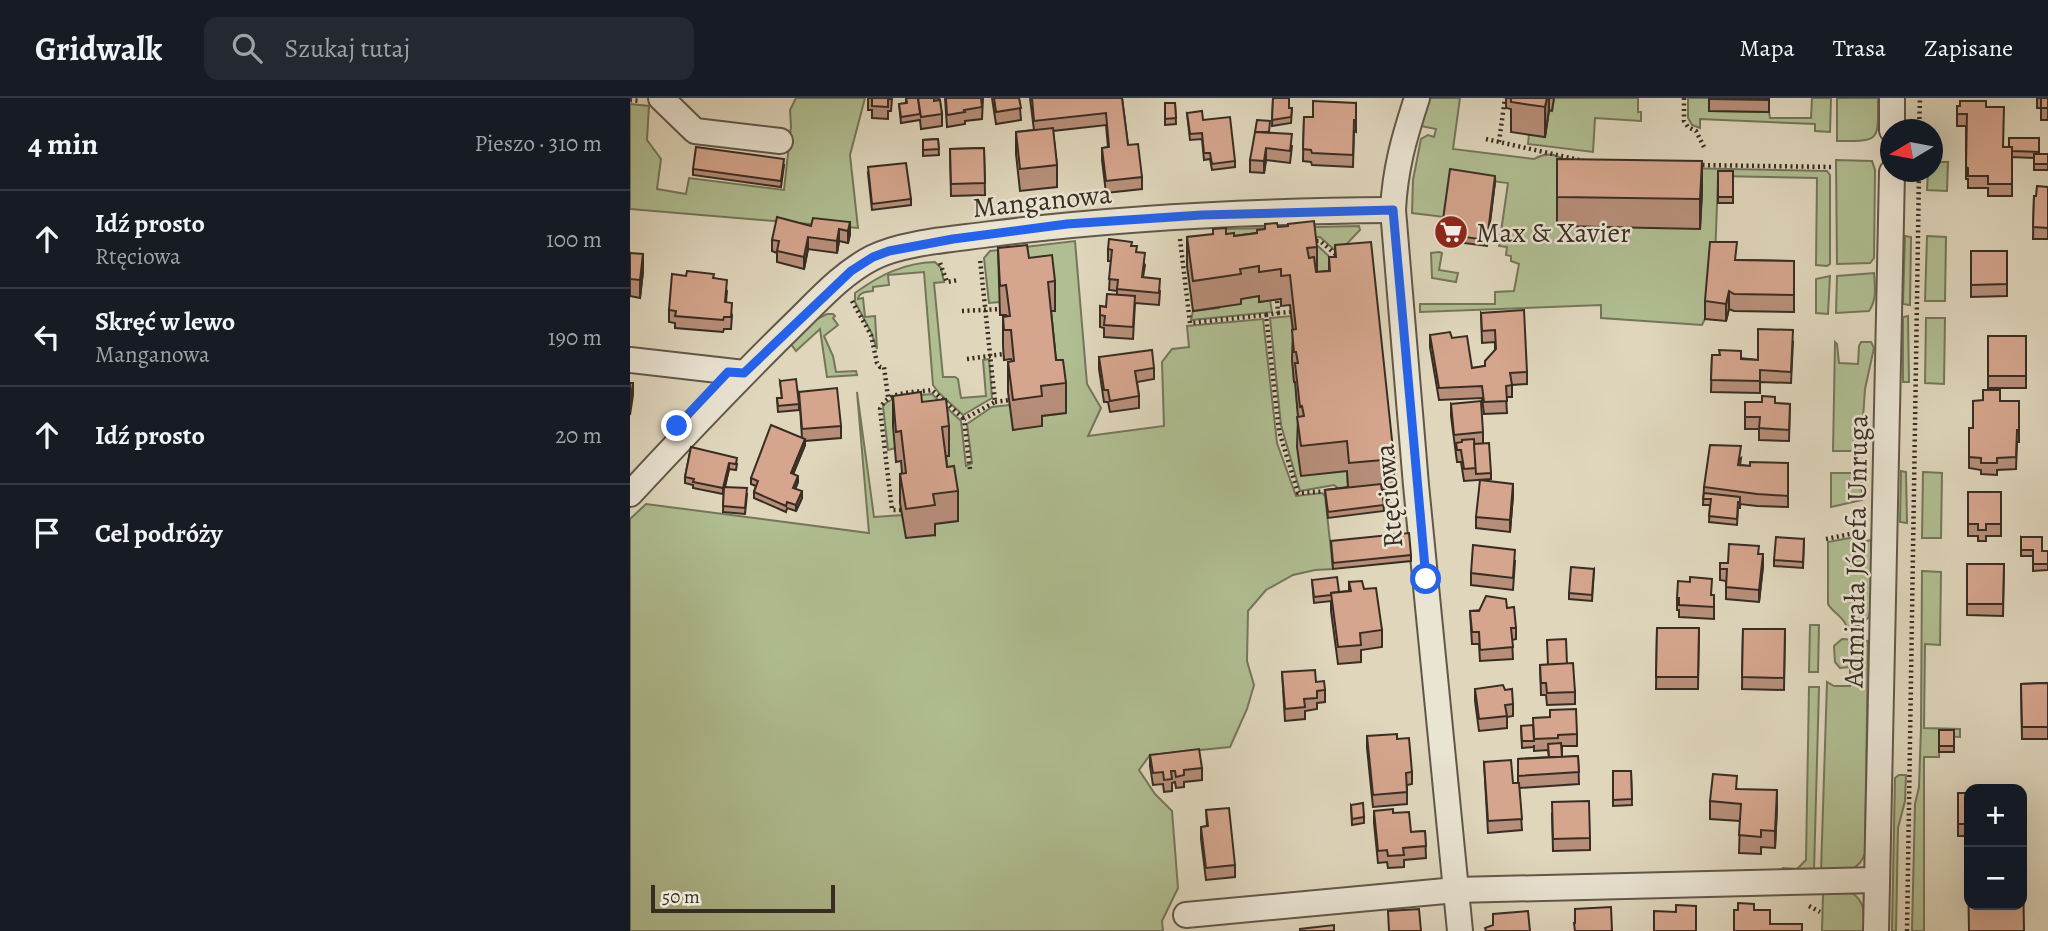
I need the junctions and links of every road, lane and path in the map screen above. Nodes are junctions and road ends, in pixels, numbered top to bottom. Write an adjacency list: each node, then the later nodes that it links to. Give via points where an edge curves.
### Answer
1 (661, 98): 10 (street, via 695,131)
2 (1417, 98): 18 (street, Rtęciowa, via 1400,151)
3 (1684, 98): 12 (path, via 1684,121)
4 (1892, 98): 7 (street)
5 (1920, 98): 8 (path)
6 (1505, 102): 11 (path)
7 (1892, 119)
8 (1919, 119)
9 (1486, 139): 11 (path)
10 (780, 141)
11 (1499, 142): 15 (path, via 1586,161)
12 (1704, 147)
13 (1688, 165): 14 (path)
14 (1833, 167)
15 (1586, 171)
16 (1892, 182): 56 (street, Admirała Józefa Unruga)
17 (1919, 182): 61 (path)
18 (1393, 210): 41 (street, Manganowa, via 1067,224 889,251 851,271); 57 (street, Rtęciowa)
19 (1179, 231): 23 (path)
20 (1307, 241): 26 (path, via 1320,241)
21 (1349, 251): 26 (path)
22 (1194, 252): 23 (path)
23 (1182, 253): 36 (path, via 1190,323)
24 (979, 255): 33 (path)
25 (937, 259): 28 (path, via 947,282)
26 (1341, 259): 27 (path)
27 (1342, 266)
28 (958, 280)
29 (851, 293): 42 (path, via 871,335 877,363 884,368)
30 (1276, 300): 35 (path)
31 (1000, 309): 33 (path)
32 (962, 310): 33 (path)
33 (985, 310): 38 (path)
34 (1290, 312): 35 (path)
35 (1278, 313): 36 (path)
36 (1266, 315): 51 (path, via 1279,431 1298,493)
37 (1004, 354): 38 (path)
38 (990, 355): 39 (path); 44 (path)
39 (967, 359)
40 (630, 360): 41 (street)
41 (744, 373): 52 (street, Manganowa)
42 (888, 397): 45 (path, via 932,390); 47 (path, via 880,409)
43 (1009, 400): 44 (path)
44 (995, 402): 45 (path)
45 (964, 419): 48 (path)
46 (895, 455): 47 (path)
47 (886, 456): 53 (path, via 892,510)
48 (970, 469)
49 (1381, 485): 50 (path)
50 (1388, 489)
51 (1341, 490)
52 (630, 494)
53 (901, 510)
54 (1868, 531): 55 (path)
55 (1826, 539)
56 (1877, 880): 57 (street); 60 (street, Admirała Józefa Unruga)
57 (1456, 890): 58 (street); 59 (street, Rtęciowa)
58 (1186, 915)
59 (1460, 931)
60 (1876, 931)
61 (1907, 931)

